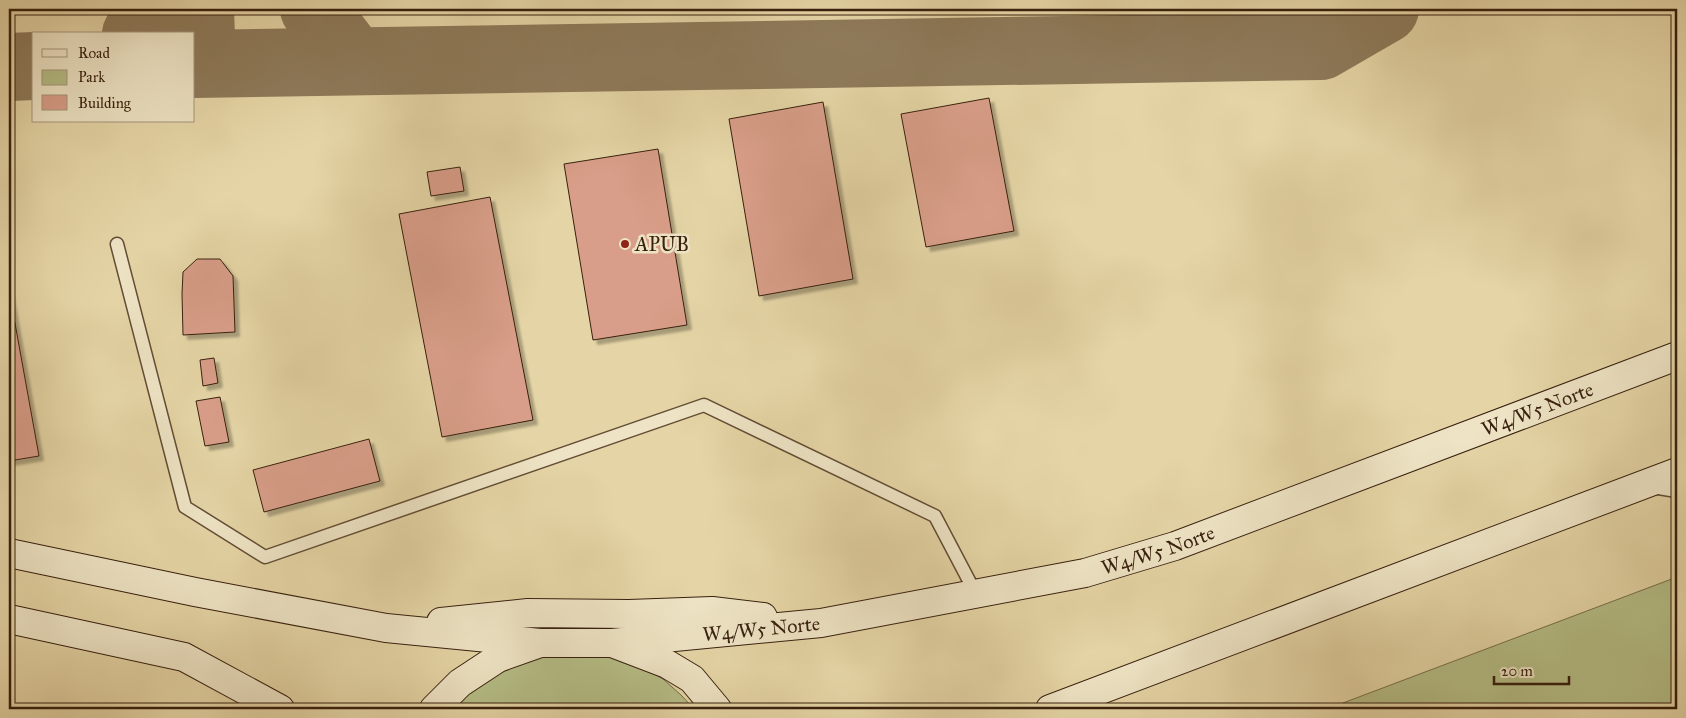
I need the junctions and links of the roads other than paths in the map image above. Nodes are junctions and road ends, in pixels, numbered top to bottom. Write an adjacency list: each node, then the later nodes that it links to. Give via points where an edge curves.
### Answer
1 (117, 244): 7 (lane, via 185,507 265,557 704,405 935,516)
2 (1677, 356): 7 (main road, W4/W5 Norte, via 1175,546 1085,573)
3 (1677, 472): 4 (main road)
4 (1642, 485): 5 (lane); 16 (main road)
5 (1677, 492)
6 (9, 553): 10 (main road)
7 (976, 594): 9 (main road, W4/W5 Norte)
8 (9, 620): 13 (main road, via 184,658)
9 (821, 623): 10 (main road, via 712,611 528,613); 11 (main road, W4/W5 Norte)
10 (386, 628): 12 (main road)
11 (612, 642): 12 (main road, W4/W5 Norte); 15 (main road, via 667,664 692,679)
12 (540, 643): 14 (main road, via 498,658 460,683)
13 (280, 709)
14 (434, 709)
15 (717, 709)
16 (1050, 709)

